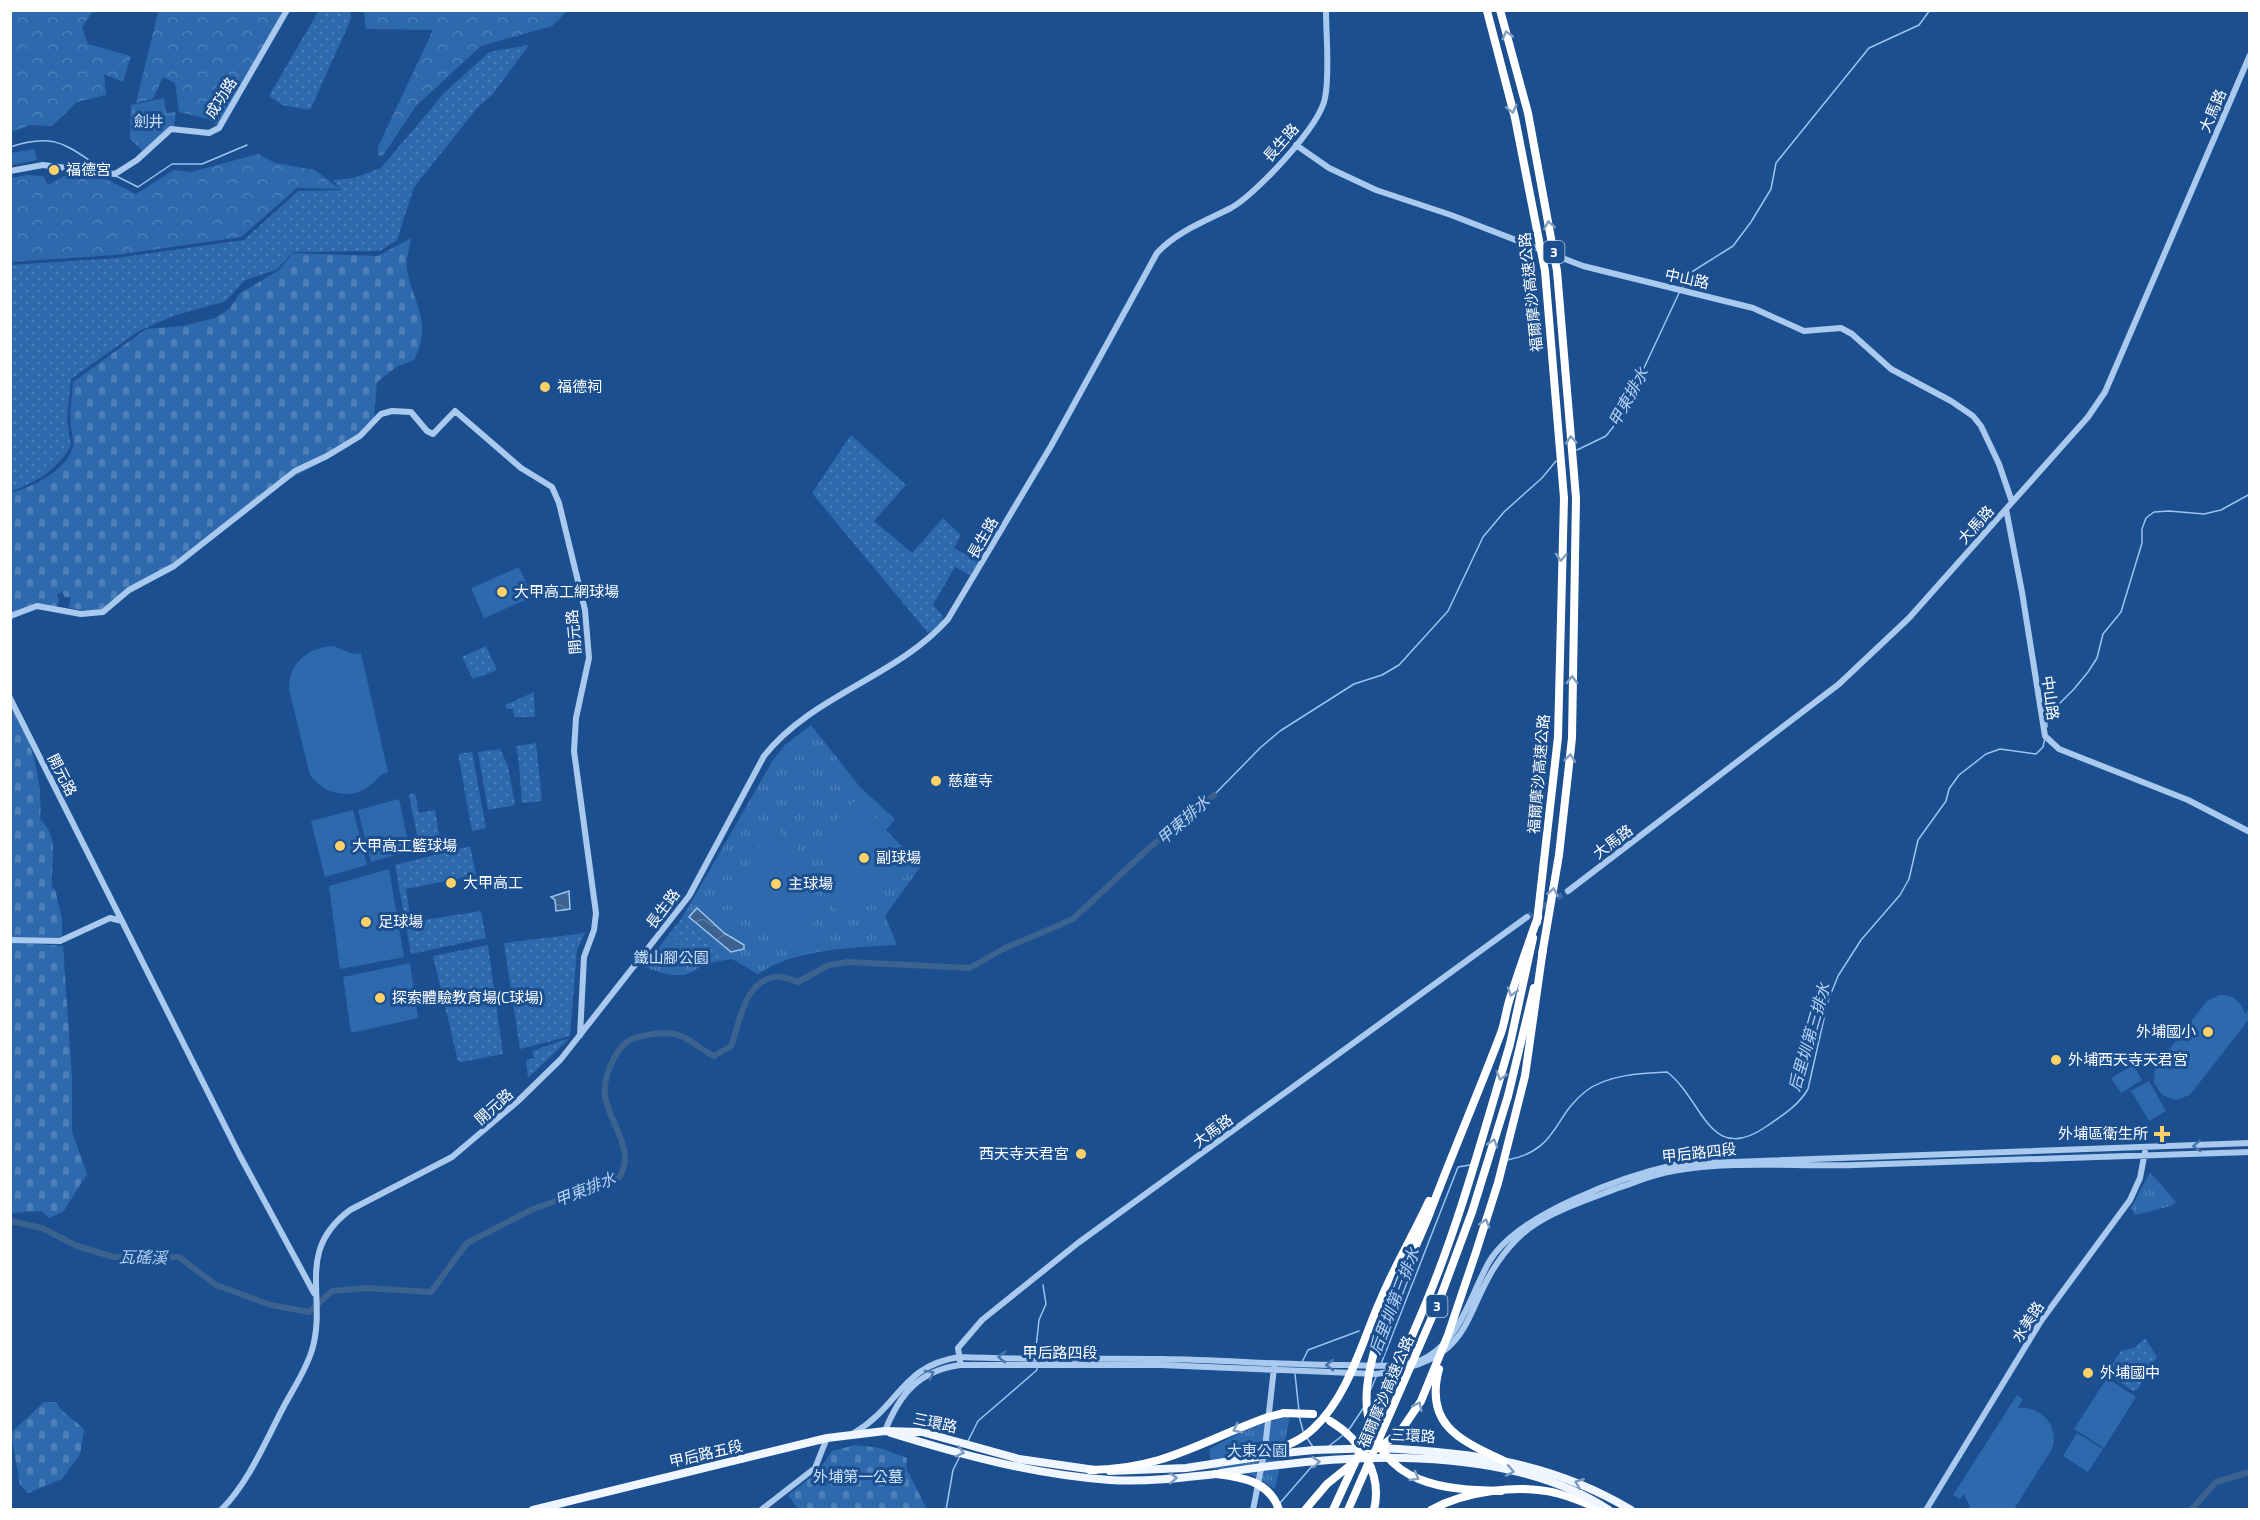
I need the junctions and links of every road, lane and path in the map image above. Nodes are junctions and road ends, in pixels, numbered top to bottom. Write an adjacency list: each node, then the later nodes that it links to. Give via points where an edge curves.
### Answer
1 (287, 10): 7 (street, 成功路, via 219,128 209,133 171,129 136,160 112,174 43,165)
2 (1326, 10): 6 (street, 長生路, via 1326,97)
3 (1487, 10): 15 (highway, 福爾摩沙高速公路 / 3, one-way to 15, bridge, via 1515,118 1545,271 1564,498 1558,737)
4 (1500, 10): 18 (highway, 福爾摩沙高速公路 / 3, one-way to 4, bridge, via 1559,855 1572,738 1576,498 1555,261 1528,113)
5 (2250, 55): 8 (street, 大馬路, via 2105,392 2088,417)
6 (1296, 145): 8 (street, 中山路, via 1329,168 1376,190 1583,266 1753,308 1804,331 1841,328 1891,369 1973,416 1999,464); 19 (street, 長生路, via 1258,187 1233,207 1168,241 1157,253 1051,446 948,619 925,642 775,742 688,896)
7 (10, 171)
8 (2012, 502): 9 (street, 大馬路)
9 (2006, 509): 12 (street, 中山路, via 2044,736 2065,752 2188,800); 13 (street, 大馬路, via 1909,618 1839,684)
10 (10, 616): 19 (street, 開元路, via 37,606 81,614 103,612 129,590 174,566 277,483 360,436 381,414 411,412 433,434 455,411 521,468 552,487 580,582 589,658 576,718 574,751 596,913 584,957)
11 (10, 698): 16 (street, 開元路)
12 (2250, 832)
13 (1568, 891)
14 (1527, 917): 28 (street, 大馬路, via 1078,1244 982,1320 958,1348)
15 (1538, 917): 23 (highway, one-way to 23, bridge, via 1502,1031); 48 (highway, 福爾摩沙高速公路 / 3, one-way to 48, bridge, via 1510,1044 1468,1188 1389,1391)
16 (124, 923): 17 (street, via 110,918 60,942); 24 (street, 開元路, via 238,1154)
17 (10, 940)
18 (1543, 949): 27 (highway, one-way to 18, bridge, via 1498,1183 1525,1076); 49 (highway, 福爾摩沙高速公路 / 3, one-way to 18, bridge, via 1439,1301 1472,1212 1516,1065)
19 (580, 1037): 25 (street, 開元路, via 517,1102 452,1157 336,1220 321,1243)
20 (2250, 1143): 21 (street, one-way to 21)
21 (2145, 1152): 22 (street); 29 (street, 甲后路四段, via 1671,1171 1557,1214 1518,1238 1495,1267 1451,1348 1426,1363 1376,1374); 55 (street, 水美路, via 2130,1200 2042,1321)
22 (2250, 1152)
23 (1451, 1154): 36 (highway, bridge, via 1332,1407 1300,1439); 41 (highway, one-way to 41, bridge, via 1374,1353 1365,1398 1380,1445 1408,1474 1435,1486)
24 (299, 1267): 25 (street); 26 (street, 開元路)
25 (314, 1270): 26 (street, 開元路)
26 (315, 1297): 42 (street, 開元路, via 316,1319 308,1363 250,1471)
27 (1448, 1335): 35 (highway, one-way to 27, bridge, via 1412,1417); 38 (highway, bridge, via 1435,1384 1440,1417 1460,1440)
28 (960, 1361): 29 (street, 甲后路四段, via 1165,1359); 30 (street, 甲后路四段, via 939,1360 925,1366); 31 (street, 甲后路四段, one-way to 28, via 894,1410 913,1386 926,1374)
29 (1274, 1368): 45 (street)
30 (888, 1407): 31 (street); 32 (street, 甲后路四段)
31 (885, 1431): 32 (main road, 甲后路五段); 33 (main road, 三環路)
32 (854, 1433): 34 (main road, 甲后路五段)
33 (904, 1433): 39 (main road, 三環路, via 922,1432 1019,1459); 40 (main road, 三環路, one-way to 40, via 1015,1467 1068,1476 1113,1480)
34 (827, 1438): 43 (main road, 甲后路五段); 44 (street, via 815,1468)
35 (1378, 1448): 36 (main road, 三環路, bridge); 37 (main road, bridge); 38 (main road, 三環路, bridge, via 1463,1453)
36 (1257, 1457): 39 (main road, 三環路, bridge, via 1152,1471)
37 (1361, 1458): 40 (main road, 三環路, one-way to 37, bridge); 47 (highway, bridge, via 1327,1484); 53 (main road, 三環路, one-way to 53, bridge, via 1453,1462 1527,1474)
38 (1504, 1461): 54 (main road, 三環路, one-way to 38, via 1545,1469)
39 (1090, 1470): 50 (highway, one-way to 39, bridge, via 1376,1492 1360,1444 1340,1427 1313,1414 1268,1416 1160,1461)
40 (1216, 1474): 46 (highway, bridge, via 1247,1478 1265,1489)
41 (1501, 1491): 51 (highway, bridge, via 1450,1501); 52 (highway, via 1556,1493)
42 (221, 1509)
43 (533, 1509)
44 (761, 1509)
45 (1253, 1509)
46 (1280, 1509)
47 (1305, 1509)
48 (1333, 1509)
49 (1348, 1509)
50 (1374, 1509)
51 (1431, 1509)
52 (1600, 1509)
53 (1608, 1509)
54 (1631, 1509)
55 (1926, 1509)

